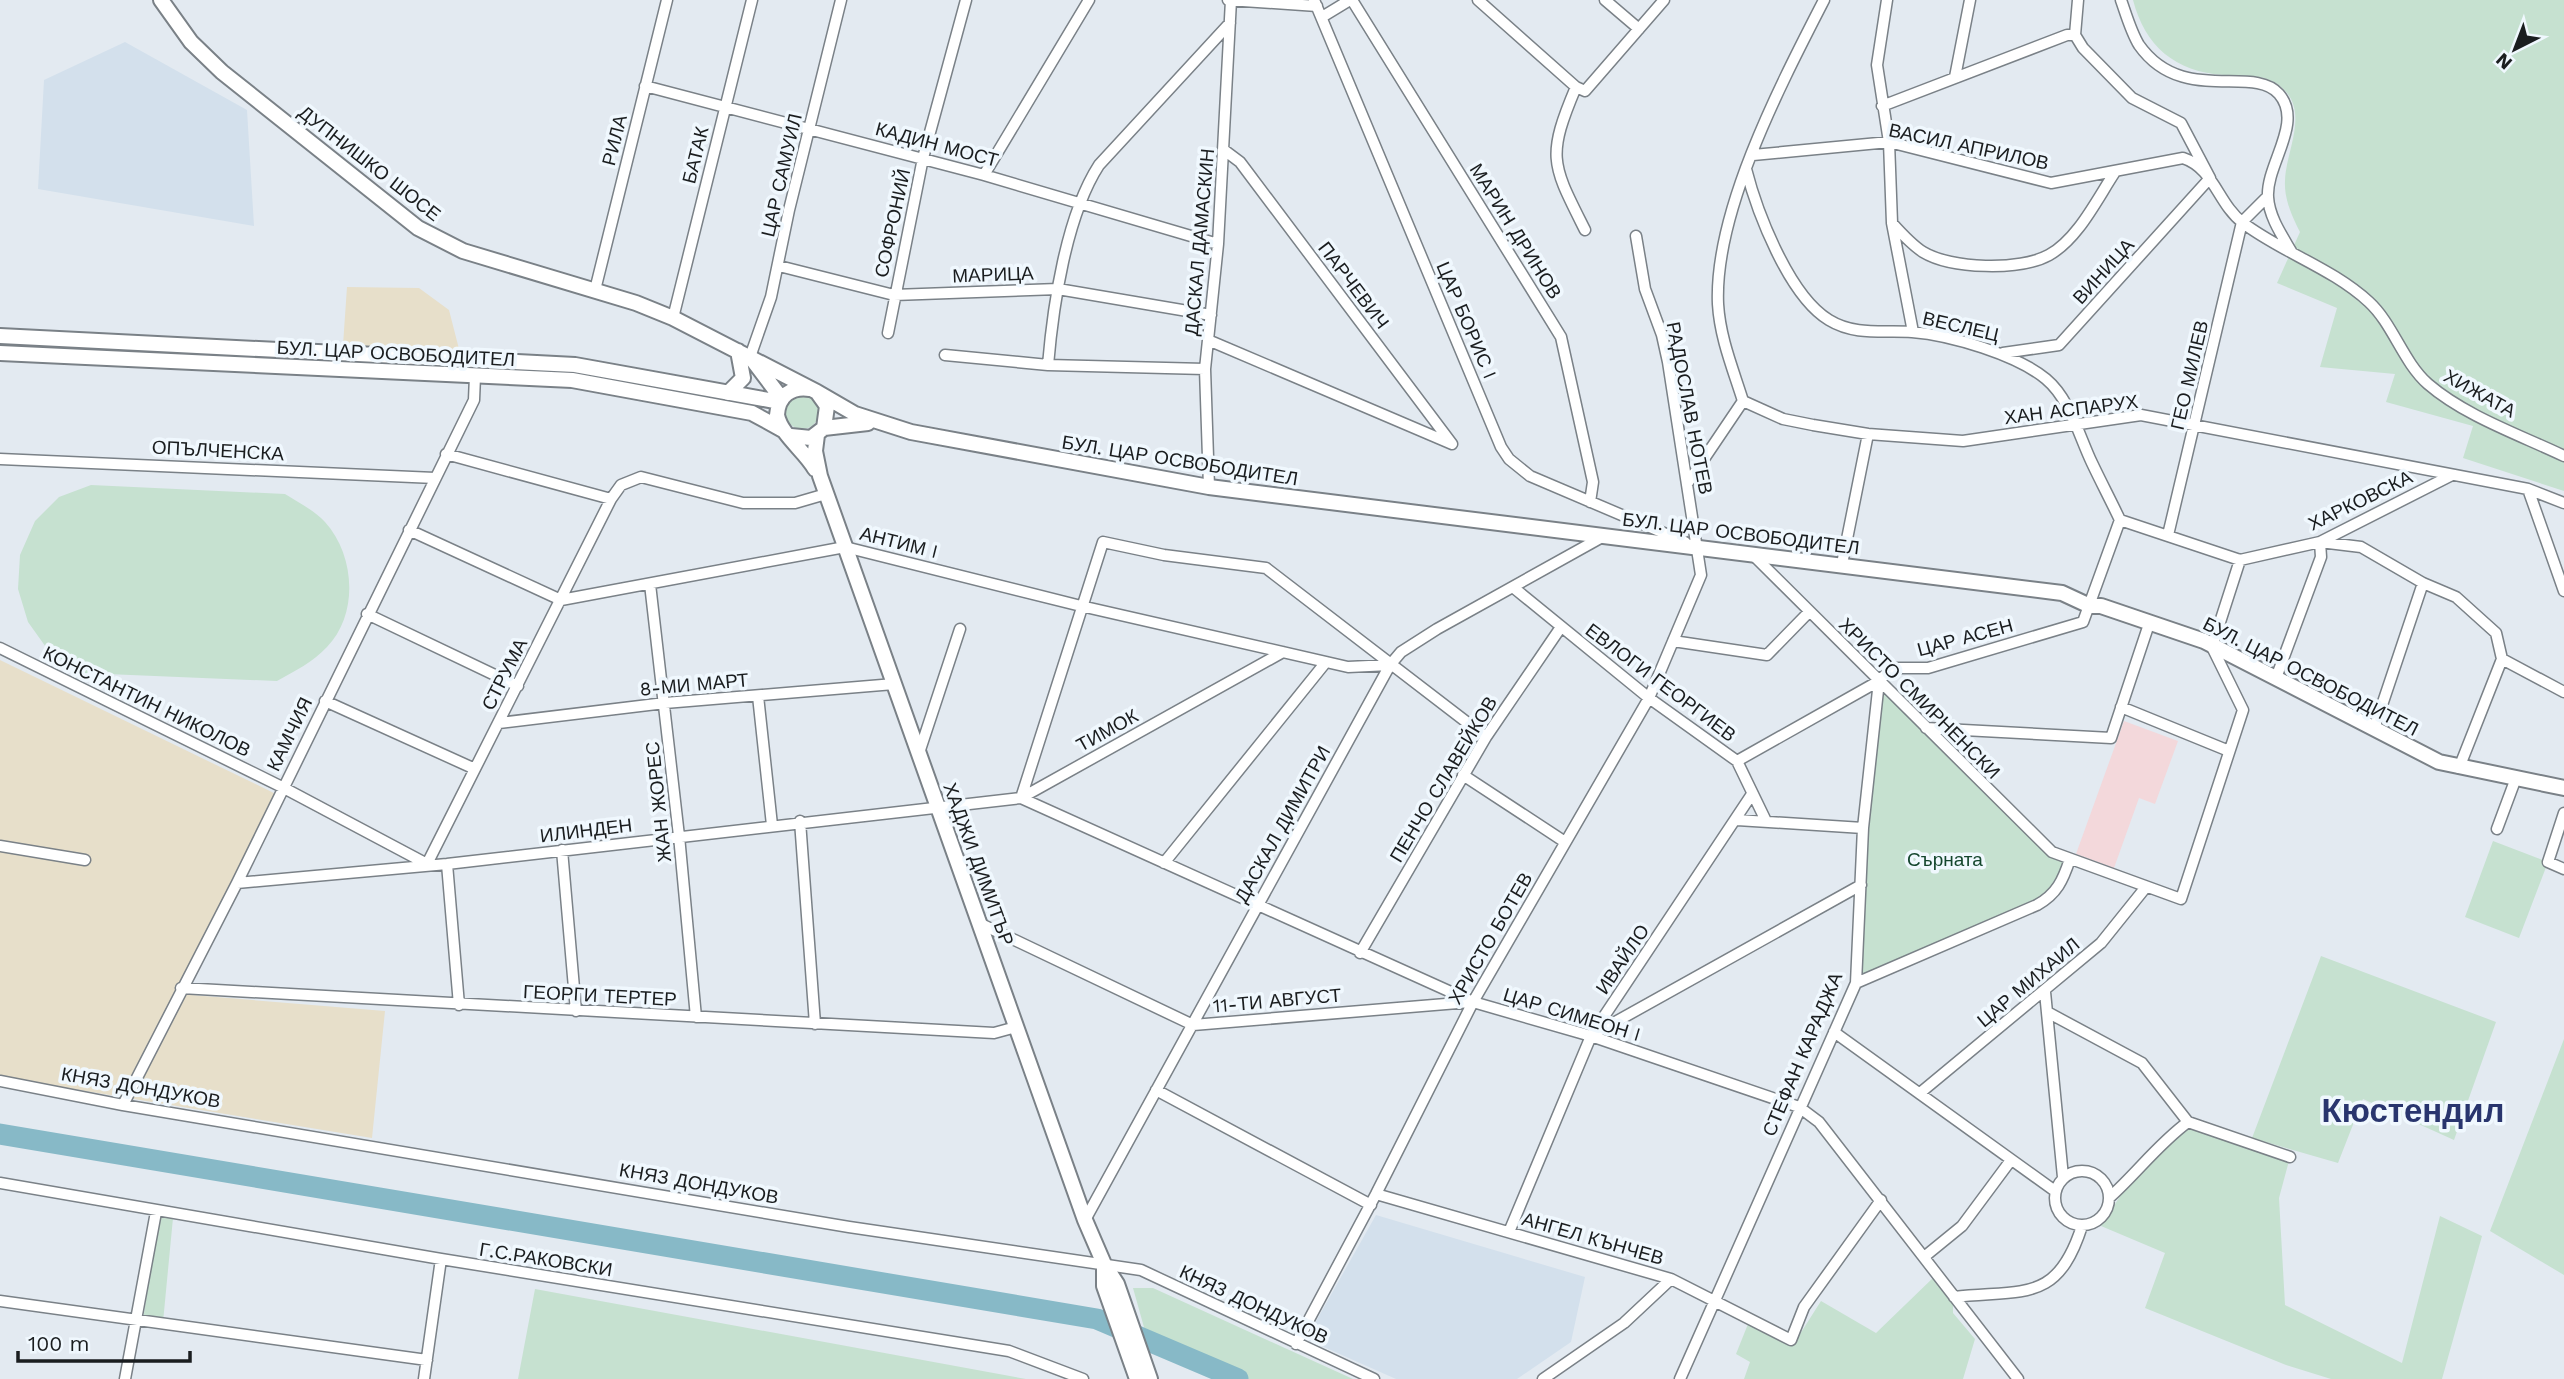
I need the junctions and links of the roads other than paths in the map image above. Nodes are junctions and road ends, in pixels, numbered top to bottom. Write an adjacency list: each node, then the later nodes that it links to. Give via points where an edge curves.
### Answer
1 (161, 0): 46 (main road, ДУПНИШКО ШОСЕ, via 191,42 222,72 418,228 463,251)
2 (667, 0): 23 (street, РИЛА)
3 (752, 0): 26 (street, БАТАК)
4 (841, 0): 27 (street, ЦАР САМУИЛ)
5 (966, 0): 31 (street, СОФРОНИЙ)
6 (1089, 0): 34 (street)
7 (1230, 0): 17 (street); 19 (street, ДАСКАЛ ДАМАСКИН)
8 (1351, 0): 18 (street); 83 (street, МАРИН ДРИНОВ, via 1561,337 1593,482)
9 (1478, 0): 24 (street)
10 (1605, 0): 20 (street)
11 (1664, 0): 20 (street)
12 (1824, 0): 30 (street)
13 (1887, 0): 25 (street, via 1877,65)
14 (1970, 0): 22 (street)
15 (2078, 0): 21 (street)
16 (2121, 0): 36 (street, via 2138,43 2154,62 2198,82 2261,83 2276,91 2287,114)
17 (1315, 3): 18 (street, ЦАР БОРИС I)
18 (1322, 17): 83 (street, ЦАР БОРИС I, via 1501,447 1530,476)
19 (1230, 23): 29 (street, ДАСКАЛ ДАМАСКИН); 37 (street, via 1099,166 1086,185)
20 (1639, 29): 24 (street)
21 (2075, 35): 22 (street, via 2067,34); 35 (street, via 2082,48 2132,98 2181,124)
22 (1955, 77): 25 (street)
23 (645, 86): 26 (street, КАДИН МОСТ); 46 (street, РИЛА)
24 (1580, 89): 40 (street, via 1562,120 1555,158 1560,181)
25 (1882, 106): 28 (street)
26 (724, 107): 27 (street, КАДИН МОСТ); 50 (street, БАТАК)
27 (809, 129): 31 (street, КАДИН МОСТ); 44 (street, ЦАР САМУИЛ)
28 (1889, 142): 30 (street, ВАСИЛ АПРИЛОВ); 33 (street, ВАСИЛ АПРИЛОВ, via 2052,183); 39 (street)
29 (1224, 150): 42 (street, ДАСКАЛ ДАМАСКИН); 54 (street, ПАРЧЕВИЧ, via 1240,162 1452,444)
30 (1753, 155): 32 (street)
31 (923, 158): 34 (street, КАДИН МОСТ); 48 (street, СОФРОНИЙ)
32 (1746, 169): 51 (street, ВЕСЛЕЦ, via 1788,271 1819,312 1830,321 1861,331); 65 (street, via 1724,241 1718,304 1725,350)
33 (2115, 172): 35 (street, ВАСИЛ АПРИЛОВ, via 2183,158 2203,168); 39 (street, via 2070,237 2050,255 2030,263 1970,266 1944,261 1923,252)
34 (984, 175): 37 (street, КАДИН МОСТ)
35 (2210, 178): 38 (street, ВАСИЛ АПРИЛОВ); 56 (street, ВИНИЦА, via 2059,345)
36 (2267, 197): 38 (street); 43 (street, via 2274,222)
37 (1081, 204): 42 (street, КАДИН МОСТ); 47 (street)
38 (2242, 222): 43 (street, ВАСИЛ АПРИЛОВ); 68 (street, ГЕО МИЛЕВ)
39 (1892, 223): 51 (street)
40 (1585, 230)
41 (1636, 236): 78 (street, РАДОСЛАВ НОТЕВ, via 1645,289 1662,335)
42 (1218, 244): 49 (street, ДАСКАЛ ДАМАСКИН)
43 (2292, 254): 45 (street, ВАСИЛ АПРИЛОВ)
44 (779, 266): 48 (street, МАРИЦА); 57 (street, ЦАР САМУИЛ)
45 (2339, 279): 73 (street, ХИЖАТА, via 2371,303 2427,383 2467,409)
46 (594, 289): 50 (main road, ДУПНИШКО ШОСЕ)
47 (1058, 289): 48 (street, МАРИЦА); 49 (street, МАРИЦА); 59 (street)
48 (894, 295): 52 (street, СОФРОНИЙ)
49 (1211, 315): 54 (street, ДАСКАЛ ДАМАСКИН)
50 (673, 318): 57 (main road, ДУПНИШКО ШОСЕ)
51 (1913, 332): 56 (street, ВЕСЛЕЦ)
52 (888, 333)
53 (0, 336): 63 (main road, БУЛ. ЦАР ОСВОБОДИТЕЛ, via 575,365)
54 (1208, 340): 60 (street, ДАСКАЛ ДАМАСКИН)
55 (0, 353): 61 (main road, БУЛ. ЦАР ОСВОБОДИТЕЛ)
56 (2003, 353): 67 (street, ВЕСЛЕЦ, via 2056,389)
57 (744, 354): 62 (main road, ДУПНИШКО ШОСЕ); 63 (main road, via 743,379); 64 (main road)
58 (945, 355): 59 (street)
59 (1048, 365): 60 (street)
60 (1205, 369): 79 (street, ДАСКАЛ ДАМАСКИН)
61 (475, 376): 70 (main road, БУЛ. ЦАР ОСВОБОДИТЕЛ, via 572,380 701,401 752,413); 72 (street, КАМЧИЯ, via 474,400)
62 (813, 391): 64 (main road, via 794,389); 66 (main road, ДУПНИШКО ШОСЕ); 69 (main road, via 827,406)
63 (728, 393): 64 (main road, БУЛ. ЦАР ОСВОБОДИТЕЛ)
64 (781, 400): 70 (main road, via 777,415)
65 (1744, 401): 71 (street, ХАН АСПАРУХ, via 1783,419); 78 (street)
66 (881, 424): 69 (main road, via 854,422); 79 (main road, БУЛ. ЦАР ОСВОБОДИТЕЛ)
67 (2075, 425): 68 (street, ХАН АСПАРУХ, via 2141,415); 71 (street, ХАН АСПАРУХ, via 1963,441); 85 (street, ВЕСЛЕЦ)
68 (2195, 426): 75 (street, ХАН АСПАРУХ); 87 (street, ГЕО МИЛЕВ)
69 (820, 431): 70 (main road, via 806,439); 76 (main road, via 815,451)
70 (787, 433): 76 (main road)
71 (1868, 434): 94 (street)
72 (446, 454): 77 (street, КАМЧИЯ); 82 (street)
73 (2564, 456)
74 (0, 459): 77 (street, ОПЪЛЧЕНСКА)
75 (2452, 474): 80 (street, ХАН АСПАРУХ); 89 (street, ХАРКОВСКА)
76 (820, 476): 81 (main road, ХАДЖИ ДИМИТЪР)
77 (435, 478): 86 (street, КАМЧИЯ)
78 (1687, 484): 91 (street, РАДОСЛАВ НОТЕВ)
79 (1209, 487): 88 (main road, БУЛ. ЦАР ОСВОБОДИТЕЛ)
80 (2528, 489): 84 (street, ХАН АСПАРУХ); 98 (street)
81 (826, 494): 82 (street, via 795,503 743,503 641,477 621,485); 90 (main road, ХАДЖИ ДИМИТЪР)
82 (611, 499): 99 (street, СТРУМА)
83 (1590, 502): 91 (street, ЦАР БОРИС I)
84 (2564, 503)
85 (2120, 520): 87 (street); 101 (street)
86 (409, 530): 99 (street); 103 (street, КАМЧИЯ)
87 (2168, 535): 93 (street)
88 (1604, 536): 91 (main road, БУЛ. ЦАР ОСВОБОДИТЕЛ); 97 (street, ДАСКАЛ ДИМИТРИ)
89 (2320, 542): 93 (street, ХАРКОВСКА); 95 (street, via 2361,547); 114 (street, via 2321,557)
90 (845, 547): 96 (street, АНТИМ I); 100 (street, АНТИМ I); 116 (main road, ХАДЖИ ДИМИТЪР)
91 (1698, 548): 92 (main road, БУЛ. ЦАР ОСВОБОДИТЕЛ); 107 (street, ХРИСТО БОТЕВ, via 1701,575)
92 (1751, 554): 94 (main road, БУЛ. ЦАР ОСВОБОДИТЕЛ); 102 (street, ХРИСТО СМИРНЕНСКИ)
93 (2240, 560): 108 (street)
94 (1842, 564): 101 (main road, БУЛ. ЦАР ОСВОБОДИТЕЛ, via 2062,593)
95 (2423, 583): 111 (street, via 2456,597 2496,633); 126 (street)
96 (650, 584): 99 (street, АНТИМ I); 122 (street, ЖАН ЖОРЕС)
97 (1514, 588): 104 (street, ЕВЛОГИ ГЕОРГИЕВ); 113 (street, ДАСКАЛ ДИМИТРИ, via 1437,629 1401,652)
98 (2564, 591)
99 (561, 600): 117 (street, СТРУМА)
100 (1081, 606): 110 (street, АНТИМ I); 113 (street, via 1104,542 1266,569); 138 (street)
101 (2090, 606): 106 (main road, via 2099,614); 108 (main road, БУЛ. ЦАР ОСВОБОДИТЕЛ); 115 (street, ЦАР АСЕН, via 2083,622 1928,668 1892,668)
102 (1809, 612): 107 (street, via 1767,654); 115 (street, ХРИСТО СМИРНЕНСКИ)
103 (368, 614): 117 (street); 121 (street, КАМЧИЯ)
104 (1561, 626): 120 (street, ЕВЛОГИ ГЕОРГИЕВ); 127 (street, ПЕНЧО СЛАВЕЙКОВ)
105 (960, 629): 129 (street)
106 (2147, 630): 108 (main road, via 2201,648); 123 (street)
107 (1673, 641): 120 (street, ХРИСТО БОТЕВ)
108 (2212, 646): 114 (main road, БУЛ. ЦАР ОСВОБОДИТЕЛ); 128 (street, via 2243,710)
109 (0, 648): 135 (street, КОНСТАНТИН НИКОЛОВ)
110 (1283, 652): 112 (street, АНТИМ I); 138 (street, ТИМОК)
111 (2502, 659): 118 (street); 131 (street)
112 (1326, 662): 113 (street, АНТИМ I, via 1348,667); 153 (street)
113 (1390, 665): 127 (street); 160 (street, ДАСКАЛ ДИМИТРИ)
114 (2276, 678): 126 (main road, БУЛ. ЦАР ОСВОБОДИТЕЛ)
115 (1878, 681): 125 (street, ХРИСТО СМИРНЕНСКИ); 130 (street, ЦАР АСЕН); 145 (street, СТЕФАН КАРАДЖА)
116 (894, 684): 119 (street, 8-МИ МАРТ); 129 (main road, ХАДЖИ ДИМИТЪР)
117 (518, 686): 124 (street, СТРУМА)
118 (2564, 692)
119 (758, 696): 122 (street, 8-МИ МАРТ); 144 (street)
120 (1649, 698): 130 (street, ЕВЛОГИ ГЕОРГИЕВ); 148 (street, ХРИСТО БОТЕВ)
121 (325, 701): 132 (street); 135 (street, КАМЧИЯ)
122 (665, 704): 124 (street, 8-МИ МАРТ); 147 (street, ЖАН ЖОРЕС)
123 (2121, 707): 125 (street, via 2110,738); 128 (street)
124 (499, 723): 132 (street, СТРУМА)
125 (1926, 728): 151 (street, ХРИСТО СМИРНЕНСКИ, via 2052,852)
126 (2374, 729): 131 (main road, БУЛ. ЦАР ОСВОБОДИТЕЛ)
127 (1486, 737): 133 (street, ПЕНЧО СЛАВЕЙКОВ)
128 (2229, 751): 159 (street, ХРИСТО СМИРНЕНСКИ, via 2181,899)
129 (919, 754): 139 (main road, ХАДЖИ ДИМИТЪР)
130 (1737, 761): 137 (street, ЕВЛОГИ ГЕОРГИЕВ)
131 (2459, 768): 134 (main road, БУЛ. ЦАР ОСВОБОДИТЕЛ)
132 (475, 769): 154 (street, СТРУМА)
133 (1463, 775): 148 (street); 162 (street, ПЕНЧО СЛАВЕЙКОВ)
134 (2516, 778): 136 (main road, БУЛ. ЦАР ОСВОБОДИТЕЛ); 146 (street)
135 (282, 787): 154 (street, КОНСТАНТИН НИКОЛОВ); 157 (street, КАМЧИЯ)
136 (2564, 788)
137 (1752, 794): 141 (street, ИВАЙЛО); 143 (street, ЕВЛОГИ ГЕОРГИЕВ)
138 (1021, 798): 139 (street, ТИМОК); 153 (street, ЦАР СИМЕОН I)
139 (937, 806): 142 (street, ИЛИНДЕН); 161 (main road, ХАДЖИ ДИМИТЪР)
140 (2564, 813): 156 (street, via 2548,862)
141 (1737, 820): 143 (street); 175 (street, ИВАЙЛО)
142 (800, 821): 144 (street, ИЛИНДЕН); 171 (street)
143 (1766, 821): 145 (street)
144 (772, 825): 147 (street, ИЛИНДЕН)
145 (1863, 828): 158 (street, СТЕФАН КАРАДЖА)
146 (2497, 829)
147 (679, 836): 150 (street, ИЛИНДЕН); 170 (street, ЖАН ЖОРЕС)
148 (1565, 842): 166 (street, ХРИСТО БОТЕВ)
149 (0, 846): 152 (street)
150 (562, 850): 155 (street, ИЛИНДЕН); 168 (street)
151 (2070, 859): 159 (street, ХРИСТО СМИРНЕНСКИ); 163 (street, via 2062,883 2050,898)
152 (85, 860)
153 (1164, 863): 160 (street, ЦАР СИМЕОН I)
154 (427, 864): 155 (street, ИЛИНДЕН); 157 (street, ИЛИНДЕН)
155 (447, 864): 167 (street)
156 (2564, 869)
157 (237, 883): 164 (street, КАМЧИЯ)
158 (1861, 886): 163 (street, СТЕФАН КАРАДЖА); 175 (street)
159 (2146, 887): 165 (street, ЦАР МИХАИЛ, via 2101,943)
160 (1256, 905): 162 (street, ЦАР СИМЕОН I); 172 (street, ДАСКАЛ ДИМИТРИ)
161 (979, 923): 172 (street, 11-ТИ АВГУСТ); 173 (main road, ХАДЖИ ДИМИТЪР)
162 (1360, 953): 166 (street, ЦАР СИМЕОН I)
163 (1856, 983): 174 (street, СТЕФАН КАРАДЖА)
164 (181, 988): 167 (street, ГЕОРГИ ТЕРТЕР); 179 (street, КАМЧИЯ)
165 (2045, 992): 169 (street); 178 (street, ЦАР МИХАИЛ)
166 (1473, 1002): 172 (street, 11-ТИ АВГУСТ); 175 (street, ЦАР СИМЕОН I); 187 (street, ХРИСТО БОТЕВ)
167 (459, 1005): 168 (street, ГЕОРГИ ТЕРТЕР)
168 (576, 1011): 170 (street, ГЕОРГИ ТЕРТЕР)
169 (2049, 1013): 181 (street, via 2143,1063); 184 (street)
170 (696, 1017): 171 (street, ГЕОРГИ ТЕРТЕР)
171 (814, 1024): 173 (street, ГЕОРГИ ТЕРТЕР, via 994,1033)
172 (1193, 1024): 177 (street, ДАСКАЛ ДИМИТРИ)
173 (1016, 1027): 192 (main road, ХАДЖИ ДИМИТЪР)
174 (1834, 1032): 178 (street); 180 (street, СТЕФАН КАРАДЖА)
175 (1591, 1036): 180 (street, ЦАР СИМЕОН I); 194 (street, ИВАЙЛО)
176 (0, 1081): 179 (street, КНЯЗ ДОНДУКОВ)
177 (1156, 1090): 190 (street); 192 (street, ДАСКАЛ ДИМИТРИ)
178 (1920, 1093): 183 (street)
179 (123, 1105): 197 (street, КНЯЗ ДОНДУКОВ, via 849,1227)
180 (1799, 1107): 189 (street, ЦАР СИМЕОН I, via 1819,1122); 200 (street, СТЕФАН КАРАДЖА)
181 (2188, 1122): 182 (street); 188 (street, via 2166,1138)
182 (2290, 1157)
183 (2011, 1160): 186 (street); 195 (street, via 1962,1226)
184 (2063, 1177): 186 (street); 188 (street, via 2089,1171 2103,1181)
185 (0, 1183): 191 (street, Г.С.РАКОВСКИ)
186 (2055, 1191): 193 (street, via 2060,1215)
187 (1376, 1194): 190 (street, ХРИСТО БОТЕВ); 194 (street, АНГЕЛ КЪНЧЕВ)
188 (2109, 1198): 193 (street, via 2105,1214)
189 (1881, 1200): 195 (street, ЦАР СИМЕОН I); 200 (street, АНГЕЛ КЪНЧЕВ, via 1804,1307 1791,1340)
190 (1371, 1205): 203 (street, ХРИСТО БОТЕВ)
191 (156, 1212): 196 (street, Г.С.РАКОВСКИ); 202 (street)
192 (1085, 1220): 197 (main road, ХАДЖИ ДИМИТЪР)
193 (2082, 1226): 199 (street, via 2073,1254 2044,1287)
194 (1509, 1233): 198 (street, АНГЕЛ КЪНЧЕВ)
195 (1924, 1257): 199 (street, ЦАР СИМЕОН I)
196 (441, 1259): 204 (street); 208 (street, Г.С.РАКОВСКИ, via 1009,1351)
197 (1104, 1264): 203 (street, КНЯЗ ДОНДУКОВ, via 1141,1270); 205 (main road, ХАДЖИ ДИМИТЪР)
198 (1671, 1279): 200 (street, АНГЕЛ КЪНЧЕВ); 210 (street, via 1624,1323)
199 (1954, 1297): 212 (street, ЦАР СИМЕОН I)
200 (1715, 1300): 211 (street, СТЕФАН КАРАДЖА)
201 (0, 1301): 202 (street)
202 (135, 1321): 204 (street); 206 (street)
203 (1296, 1343): 209 (street, КНЯЗ ДОНДУКОВ)
204 (427, 1360): 207 (street)
205 (1140, 1376)
206 (125, 1379)
207 (424, 1379)
208 (1083, 1379)
209 (1374, 1379)
210 (1543, 1379)
211 (1679, 1379)
212 (2018, 1379)

